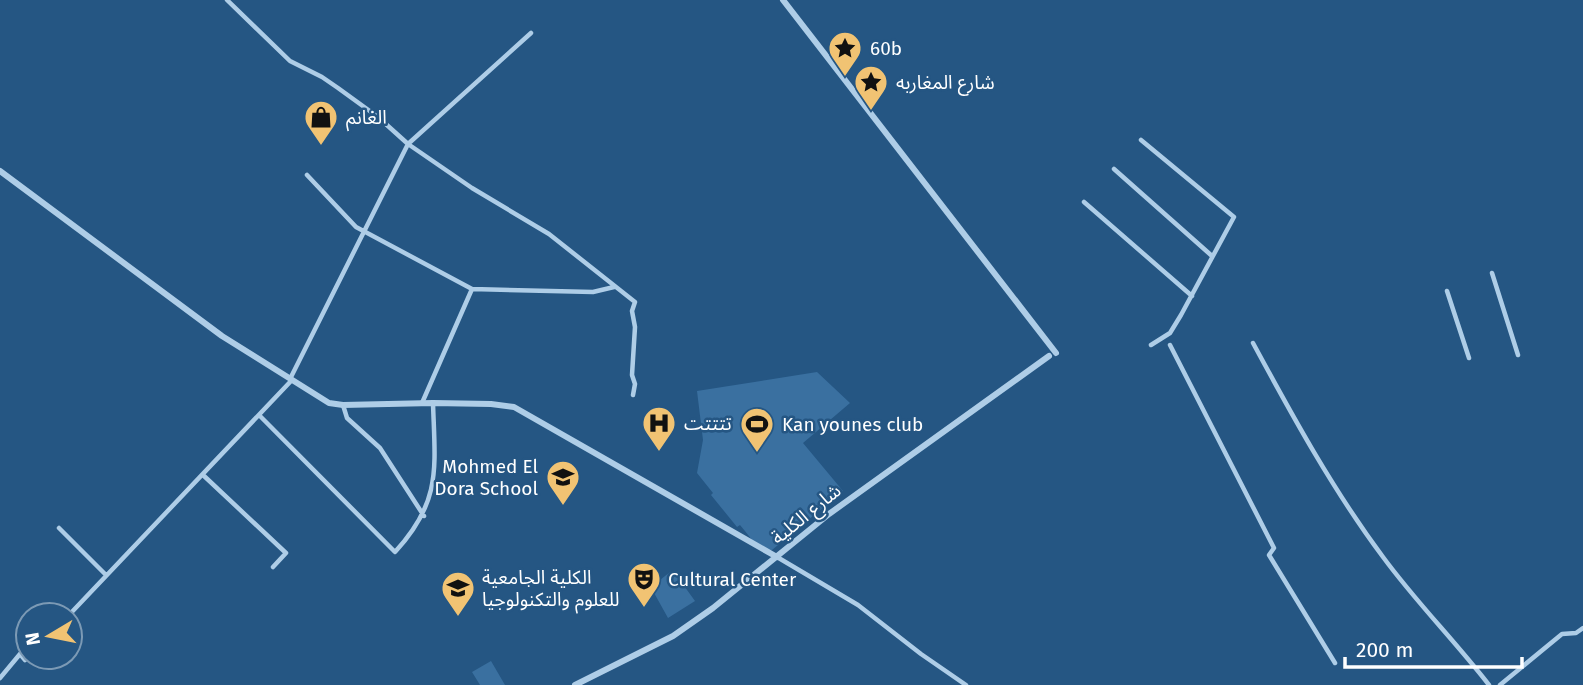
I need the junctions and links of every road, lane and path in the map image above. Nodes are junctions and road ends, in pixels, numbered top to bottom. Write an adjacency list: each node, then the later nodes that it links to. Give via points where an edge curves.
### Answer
1 (227, 0): 5 (street, via 290,61 338,88)
2 (783, 0): 31 (street, شارع الكلية, via 1052,354 873,481)
3 (531, 33): 5 (street)
4 (1141, 140): 11 (street, via 1234,217)
5 (408, 144): 10 (street); 13 (street, via 549,234)
6 (1114, 169): 11 (street)
7 (0, 171): 22 (street, via 222,336)
8 (307, 175): 10 (street)
9 (1084, 202): 16 (street)
10 (365, 233): 14 (street); 22 (street)
11 (1212, 256): 16 (street)
12 (1492, 273): 20 (street)
13 (614, 287): 14 (street, via 593,292); 23 (street, via 635,302)
14 (472, 289): 24 (street)
15 (1447, 291): 21 (street)
16 (1192, 296): 18 (street, via 1170,333)
17 (1253, 343): 41 (street, via 1343,501 1392,569)
18 (1151, 345)
19 (1170, 345): 37 (street, via 1274,548 1269,555)
20 (1518, 355)
21 (1469, 358)
22 (291, 380): 26 (street, via 329,403); 27 (street)
23 (633, 395)
24 (422, 403): 25 (street); 26 (street)
25 (433, 403): 29 (street, via 434,479); 31 (street, via 514,407)
26 (343, 405): 29 (street, via 347,418 380,449)
27 (259, 415): 28 (street); 29 (street, via 395,552)
28 (204, 475): 32 (street, via 286,553); 33 (street)
29 (424, 516)
30 (59, 528): 33 (street)
31 (777, 557): 39 (street, شارع الكلية, via 673,636); 40 (street, via 858,605)
32 (273, 567)
33 (106, 575): 34 (street)
34 (82, 601)
35 (1583, 628): 42 (street, via 1562,634)
36 (14, 661): 38 (street)
37 (1335, 663)
38 (0, 678)
39 (575, 685)
40 (966, 685)
41 (1489, 685)
42 (1500, 685)

